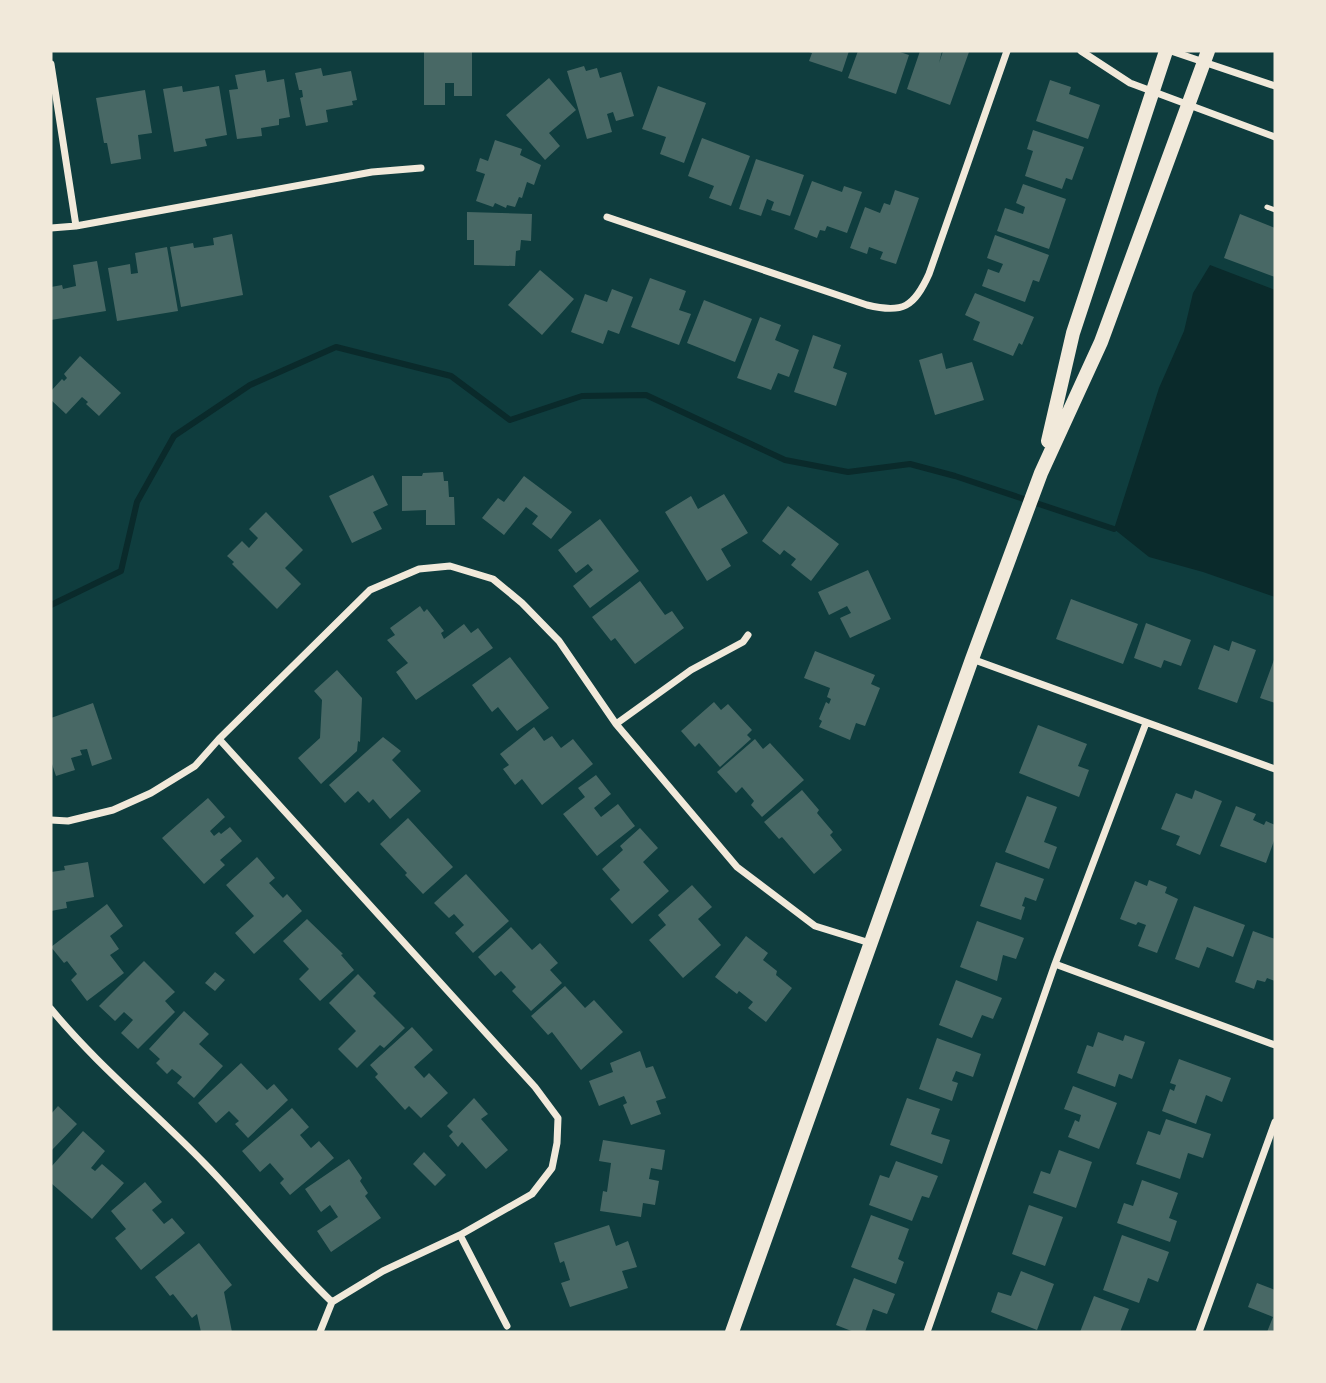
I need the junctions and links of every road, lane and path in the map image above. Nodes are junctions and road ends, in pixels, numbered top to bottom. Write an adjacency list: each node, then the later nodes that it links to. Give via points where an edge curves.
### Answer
1 (1007, 51): 14 (street, via 929,274 919,295 904,308 867,305)
2 (1081, 51): 8 (street)
3 (1166, 51): 8 (main road)
4 (1171, 51): 5 (street)
5 (1206, 56): 7 (street); 9 (main road)
6 (51, 64): 15 (street)
7 (1275, 86)
8 (1151, 91): 9 (street); 17 (main road, via 1073,333)
9 (1188, 105): 10 (street); 17 (main road, via 1101,342)
10 (1275, 137)
11 (421, 168): 15 (street, via 372,172)
12 (1267, 207): 13 (lane)
13 (1275, 210)
14 (607, 217)
15 (76, 226): 16 (street)
16 (51, 228)
17 (1041, 473): 19 (main road)
18 (748, 635): 21 (street)
19 (972, 659): 20 (street); 25 (main road)
20 (1146, 723): 23 (street); 26 (street)
21 (616, 724): 22 (street, via 559,641 522,603 492,579 450,566 419,569 370,590); 25 (street, via 737,867 815,926)
22 (219, 739): 24 (street, via 195,766 151,793 113,810 68,821); 30 (street, via 535,1087 558,1118 552,1168 532,1194)
23 (1275, 769)
24 (51, 820)
25 (871, 944): 34 (main road)
26 (1055, 964): 28 (street); 35 (street)
27 (51, 1009): 31 (street, via 106,1070 206,1164)
28 (1275, 1045)
29 (1275, 1122): 36 (street)
30 (460, 1235): 31 (street, via 383,1271); 32 (street)
31 (332, 1302): 33 (street)
32 (507, 1325)
33 (320, 1332)
34 (732, 1332)
35 (927, 1332)
36 (1199, 1332)

